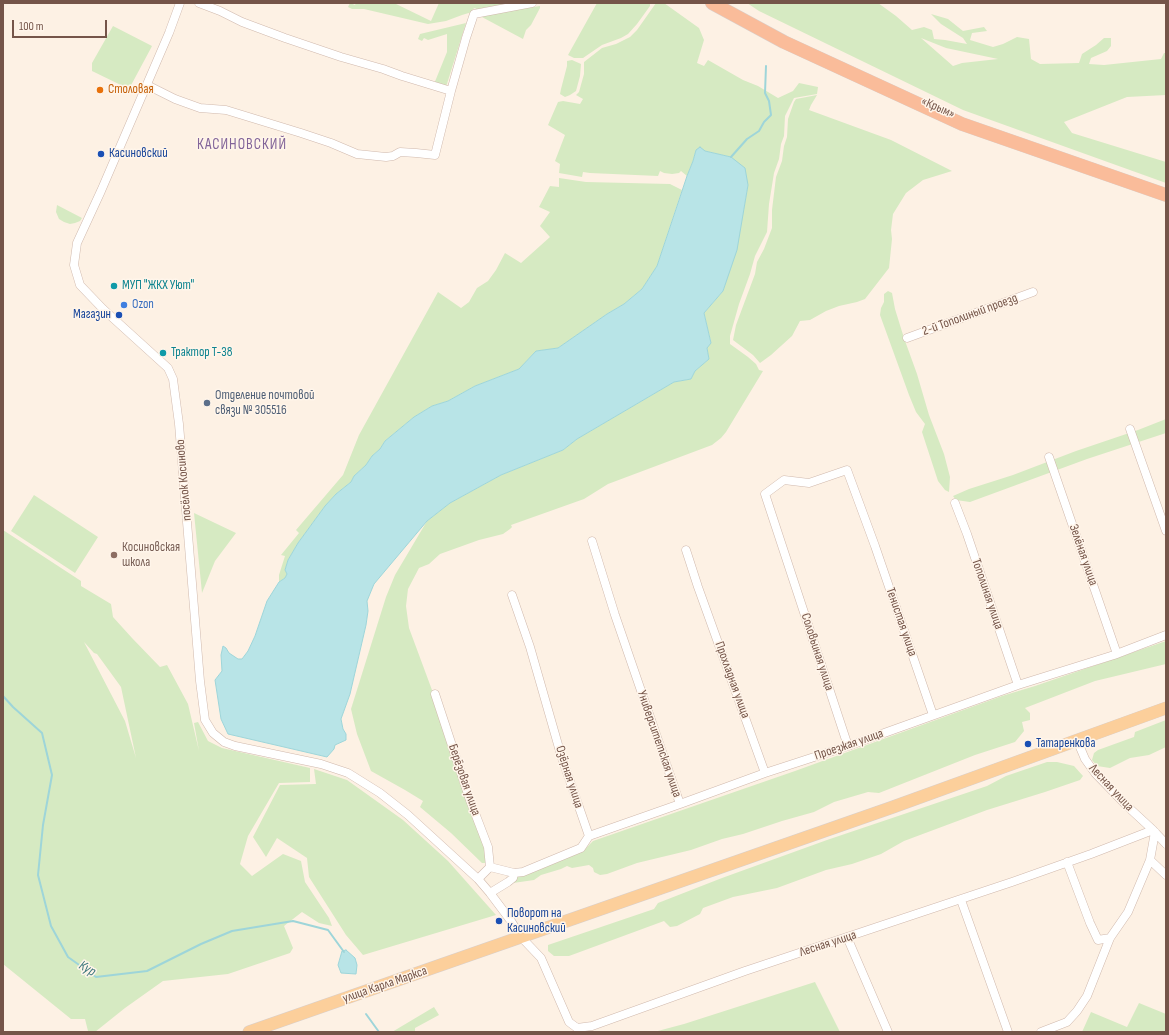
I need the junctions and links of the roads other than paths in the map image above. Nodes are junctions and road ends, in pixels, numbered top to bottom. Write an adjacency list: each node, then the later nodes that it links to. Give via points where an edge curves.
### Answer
1 (180, 3): 6 (street, посёлок Косиново)
2 (199, 3): 7 (street, via 285,38)
3 (532, 3): 7 (street, via 474,14)
4 (712, 3): 9 (highway, via 784,42 962,124)
5 (720, 3): 8 (highway, «Крым», via 855,71 964,120)
6 (147, 86): 7 (street, via 200,108 226,110 301,132 357,154 386,157 400,152 435,155); 38 (street, посёлок Косиново, via 77,243 74,266 80,285 168,368 174,379 205,720 213,733 224,742 321,764 348,773 408,814)
7 (451, 91)
8 (1166, 190)
9 (1166, 195)
10 (1033, 292): 11 (street, 2-й Тополиный проезд)
11 (906, 338)
12 (1130, 429): 15 (street)
13 (1049, 456): 21 (street, Зелёная улица)
14 (955, 503): 22 (street, Тополиная улица)
15 (1166, 531)
16 (592, 541): 29 (street, Университетская улица)
17 (686, 550): 28 (street, Прохладная улица)
18 (786, 558): 25 (street, Тенистая улица, via 765,494 784,480 809,483 847,470); 27 (street, Соловьиная улица)
19 (512, 595): 31 (street, Озёрная улица, via 561,755)
20 (1166, 635): 21 (street, Проезжая улица)
21 (1117, 654): 22 (street, Проезжая улица)
22 (1018, 685): 25 (street, Проезжая улица)
23 (435, 694): 35 (street, Берёзовая улица, via 488,848)
24 (1166, 708): 26 (main road, улица Карла Маркса)
25 (933, 715): 27 (street, Проезжая улица)
26 (1077, 740): 30 (street, Лесная улица, via 1085,760 1095,773); 41 (main road, улица Карла Маркса)
27 (848, 746): 28 (street, Проезжая улица)
28 (765, 773): 29 (street, Проезжая улица)
29 (680, 804): 31 (street, Университетская улица)
30 (1154, 831): 32 (street, Лесная улица); 33 (street); 34 (street, Лесная улица)
31 (589, 836): 36 (street, via 581,848 523,872)
32 (1166, 844)
33 (1150, 860): 37 (street); 43 (street, via 1128,912)
34 (1067, 862): 40 (street, Лесная улица); 43 (street, via 1098,940)
35 (490, 867): 36 (street); 38 (street)
36 (514, 873): 39 (street, via 513,878)
37 (1166, 875)
38 (478, 879): 39 (street, Лесная улица)
39 (490, 894): 41 (street, Лесная улица)
40 (961, 900): 42 (street, Лесная улица); 46 (street)
41 (521, 937): 42 (street, Лесная улица, via 541,958 569,1022 577,1028 592,1026 745,971); 44 (main road, улица Карла Маркса)
42 (847, 938): 45 (street)
43 (1110, 938): 47 (street, via 1087,996 1077,1011 1067,1022)
44 (249, 1032)
45 (888, 1032)
46 (1008, 1032)
47 (1041, 1032)

